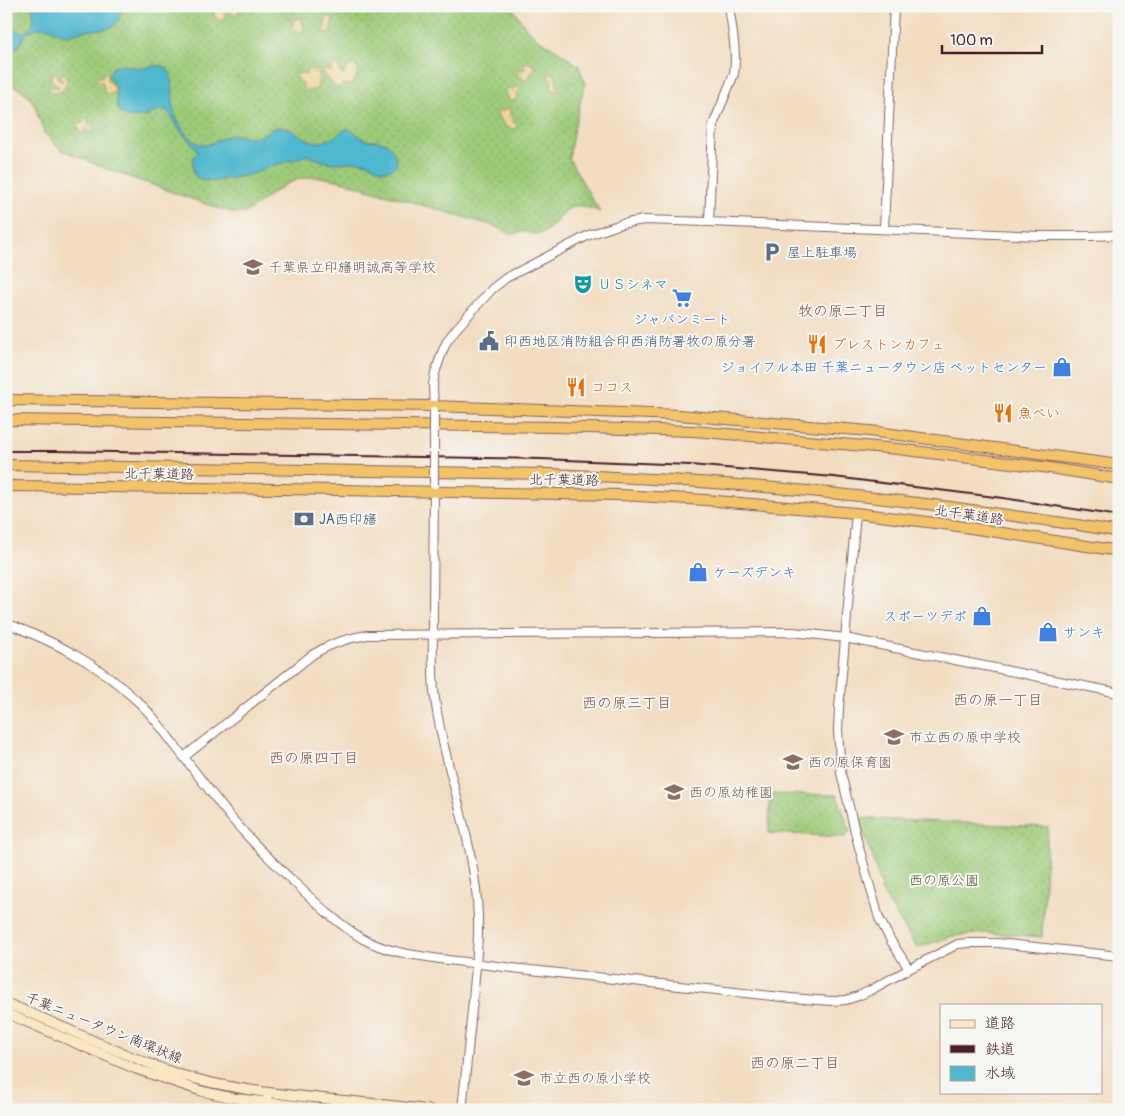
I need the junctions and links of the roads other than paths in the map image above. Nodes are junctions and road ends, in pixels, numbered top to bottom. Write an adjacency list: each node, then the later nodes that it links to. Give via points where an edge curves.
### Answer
1 (730, 6): 3 (street, via 735,65 714,125)
2 (894, 6): 4 (street)
3 (709, 222): 4 (street); 7 (street, via 643,220 621,224 588,235 506,278 492,289 447,340 435,374)
4 (884, 229): 5 (street, via 1050,236)
5 (1119, 235)
6 (6, 400): 7 (highway)
7 (434, 408): 9 (highway, via 679,415 888,434); 13 (street, bridge)
8 (6, 420): 11 (highway, via 694,431 898,449)
9 (1119, 464)
10 (6, 465): 15 (highway, 北千葉道路, via 551,474 705,482 954,507)
11 (1119, 479)
12 (6, 486): 13 (highway, 北千葉道路)
13 (434, 488): 14 (highway, 北千葉道路, via 622,495); 18 (street)
14 (856, 513): 16 (highway, 北千葉道路); 19 (street)
15 (1119, 532)
16 (1119, 551)
17 (6, 623): 21 (street, via 57,644 108,676 144,707)
18 (433, 635): 19 (street, via 778,631); 21 (street, via 362,636 323,648); 23 (street, via 437,708 475,878 478,917)
19 (845, 638): 20 (street); 24 (street, via 838,730 840,773 879,918)
20 (1119, 693)
21 (184, 757): 23 (street, via 240,829 341,925 364,939 397,952)
22 (1119, 956): 24 (street, via 969,943 950,947)
23 (476, 964): 24 (street, via 812,1001 846,1000 858,996); 30 (street)
24 (908, 968)
25 (6, 1002): 27 (main road, 千葉ニュータウン南環状線, via 158,1067 227,1086)
26 (6, 1013): 27 (main road, 千葉ニュータウン南環状線, via 176,1083 232,1098)
27 (267, 1102): 28 (main road, 千葉ニュータウン南環状線); 29 (main road, 千葉ニュータウン南環状線)
28 (333, 1110)
29 (430, 1110)
30 (462, 1110)

